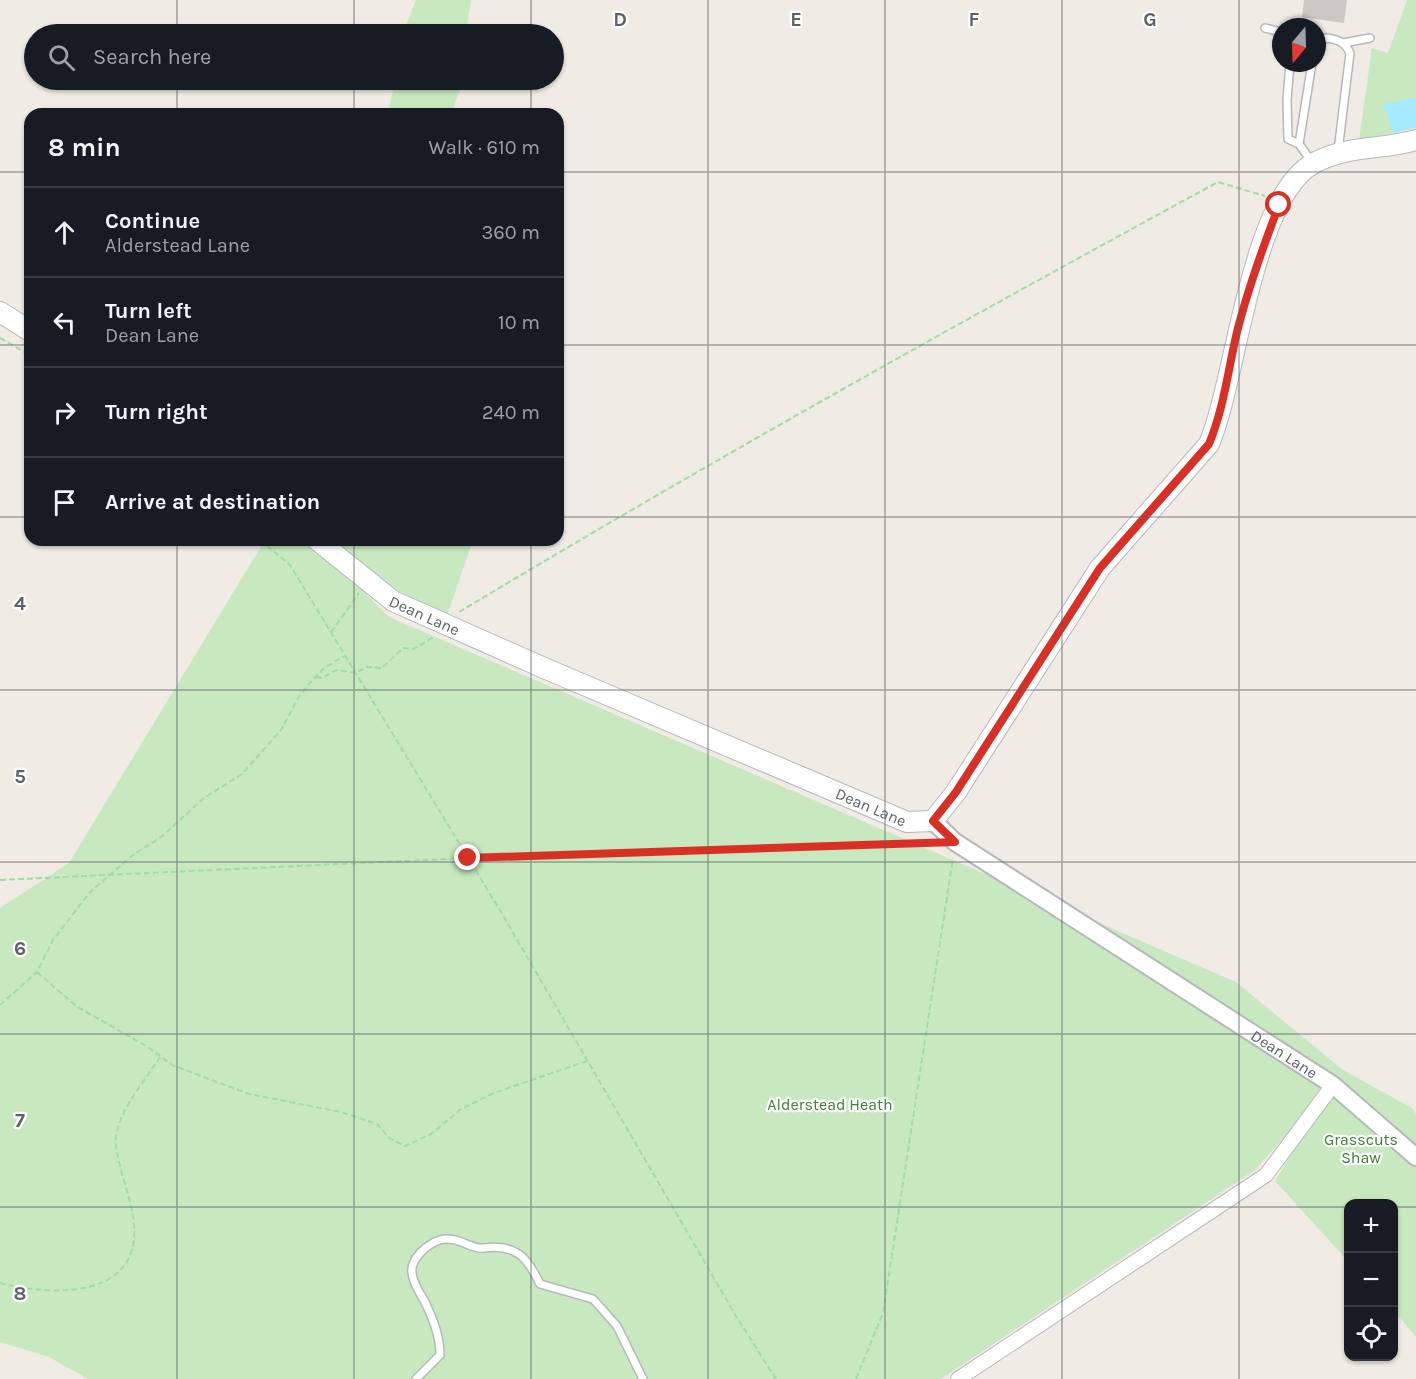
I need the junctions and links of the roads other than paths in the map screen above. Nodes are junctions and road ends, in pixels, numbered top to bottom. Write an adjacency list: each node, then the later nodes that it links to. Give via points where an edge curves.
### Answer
1 (1265, 28): 2 (lane)
2 (1272, 30)
3 (1326, 38): 5 (lane)
4 (1370, 38): 5 (lane)
5 (1343, 43): 10 (lane, via 1350,53 1350,62)
6 (1289, 72): 9 (lane, via 1288,139)
7 (1311, 72): 9 (lane)
8 (1416, 140): 10 (main road)
9 (1299, 144): 11 (lane)
10 (1338, 152): 11 (main road)
11 (1312, 164): 15 (main road, via 1281,195 1255,267 1219,420 1209,444 1100,568 956,792)
12 (0, 312): 13 (main road)
13 (24, 327)
14 (324, 546): 15 (main road, Dean Lane, via 393,601 907,822)
15 (933, 821): 16 (street, Dean Lane, via 955,842)
16 (1333, 1085): 17 (street, Dean Lane); 20 (street, via 1266,1175)
17 (1416, 1157)
18 (416, 1379): 19 (lane, via 440,1355 440,1341 411,1270 422,1250 439,1240 453,1239 482,1249 507,1247 522,1256 540,1284 593,1299 617,1326)
19 (643, 1379)
20 (958, 1379)

